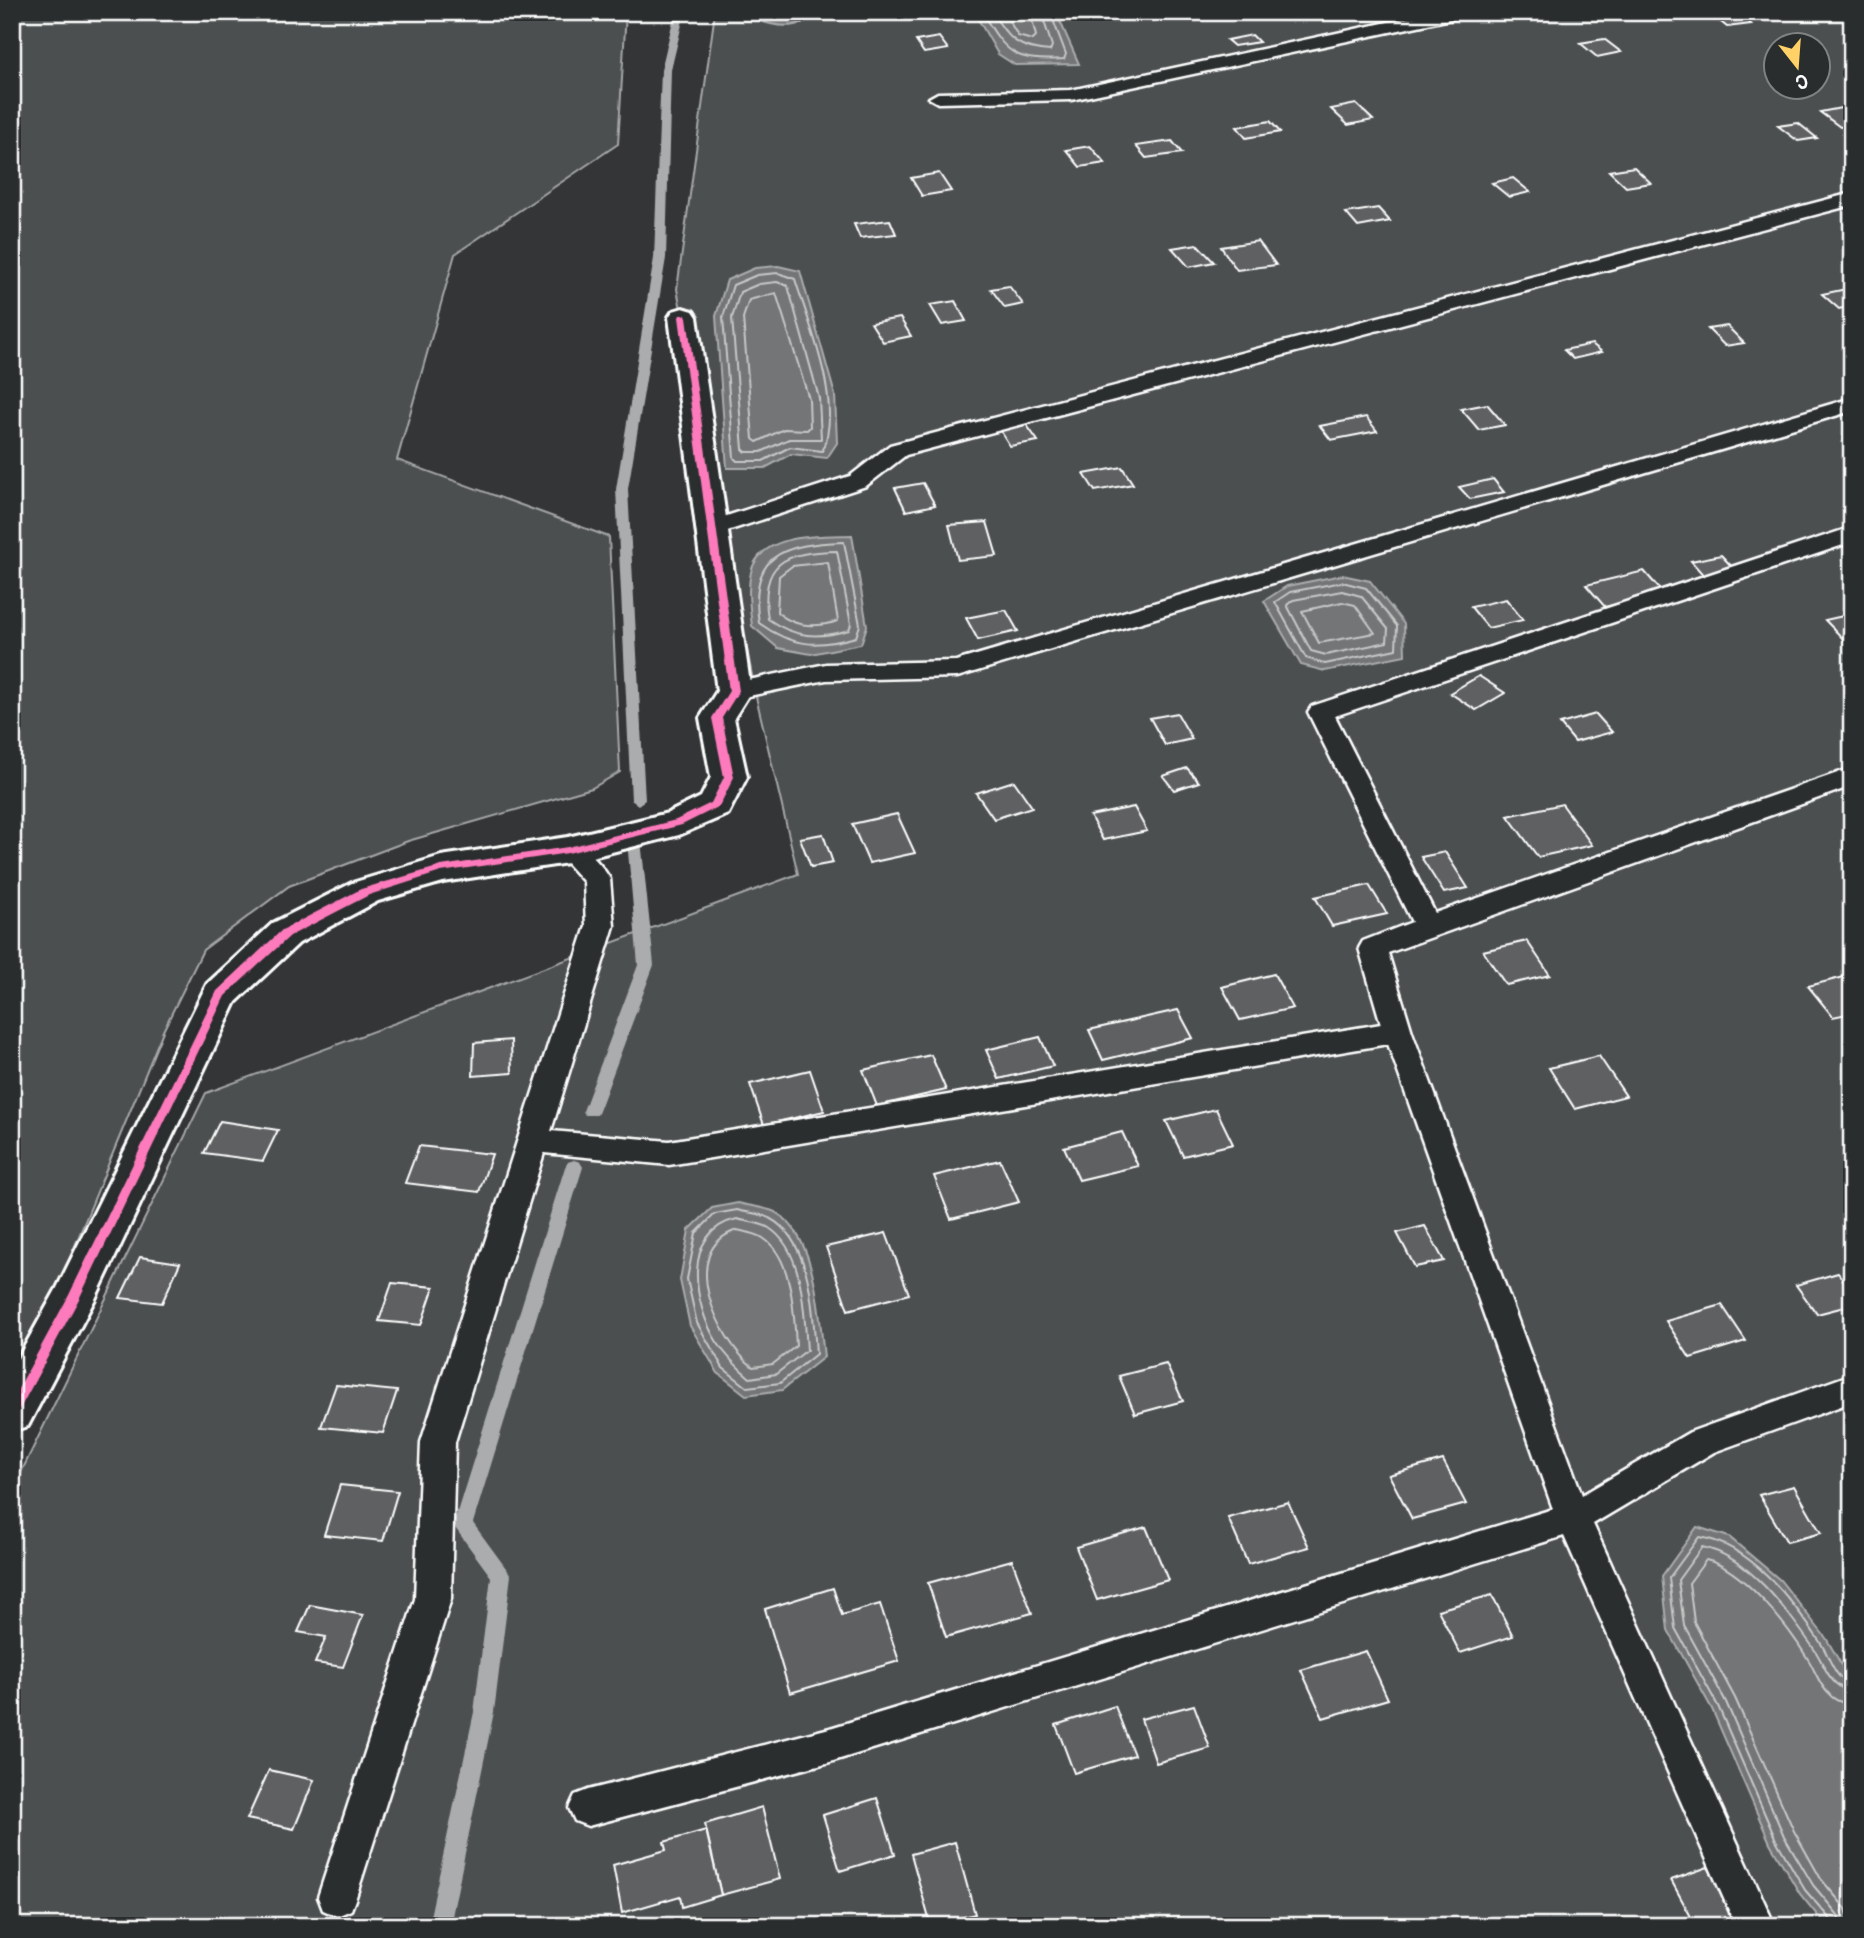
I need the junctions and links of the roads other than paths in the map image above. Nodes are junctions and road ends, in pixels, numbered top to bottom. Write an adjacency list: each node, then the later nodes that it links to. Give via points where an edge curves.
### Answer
1 (1460, 12): 2 (lane, via 1071,95)
2 (938, 98)
3 (1852, 200): 6 (lane, via 898,450 858,481)
4 (683, 317): 6 (street)
5 (1852, 404): 8 (lane, via 957,670 826,672)
6 (713, 528): 8 (street)
7 (1852, 534): 11 (lane, via 1321,712)
8 (734, 691): 10 (street, via 718,718 729,777 715,805 679,824)
9 (1852, 778): 11 (lane)
10 (568, 850): 13 (lane, via 597,879 600,926); 15 (street, via 441,869 365,892 286,933 221,994 80,1285)
11 (1428, 926): 12 (lane, via 1373,948)
12 (1398, 1032): 13 (lane, via 668,1153); 16 (lane)
13 (533, 1141): 18 (lane, via 438,1442 433,1599)
14 (1852, 1388): 16 (lane, via 1702,1442)
15 (12, 1412)
16 (1573, 1518): 17 (lane, via 830,1745); 19 (lane)
17 (588, 1808)
18 (337, 1897)
19 (1756, 1926)

